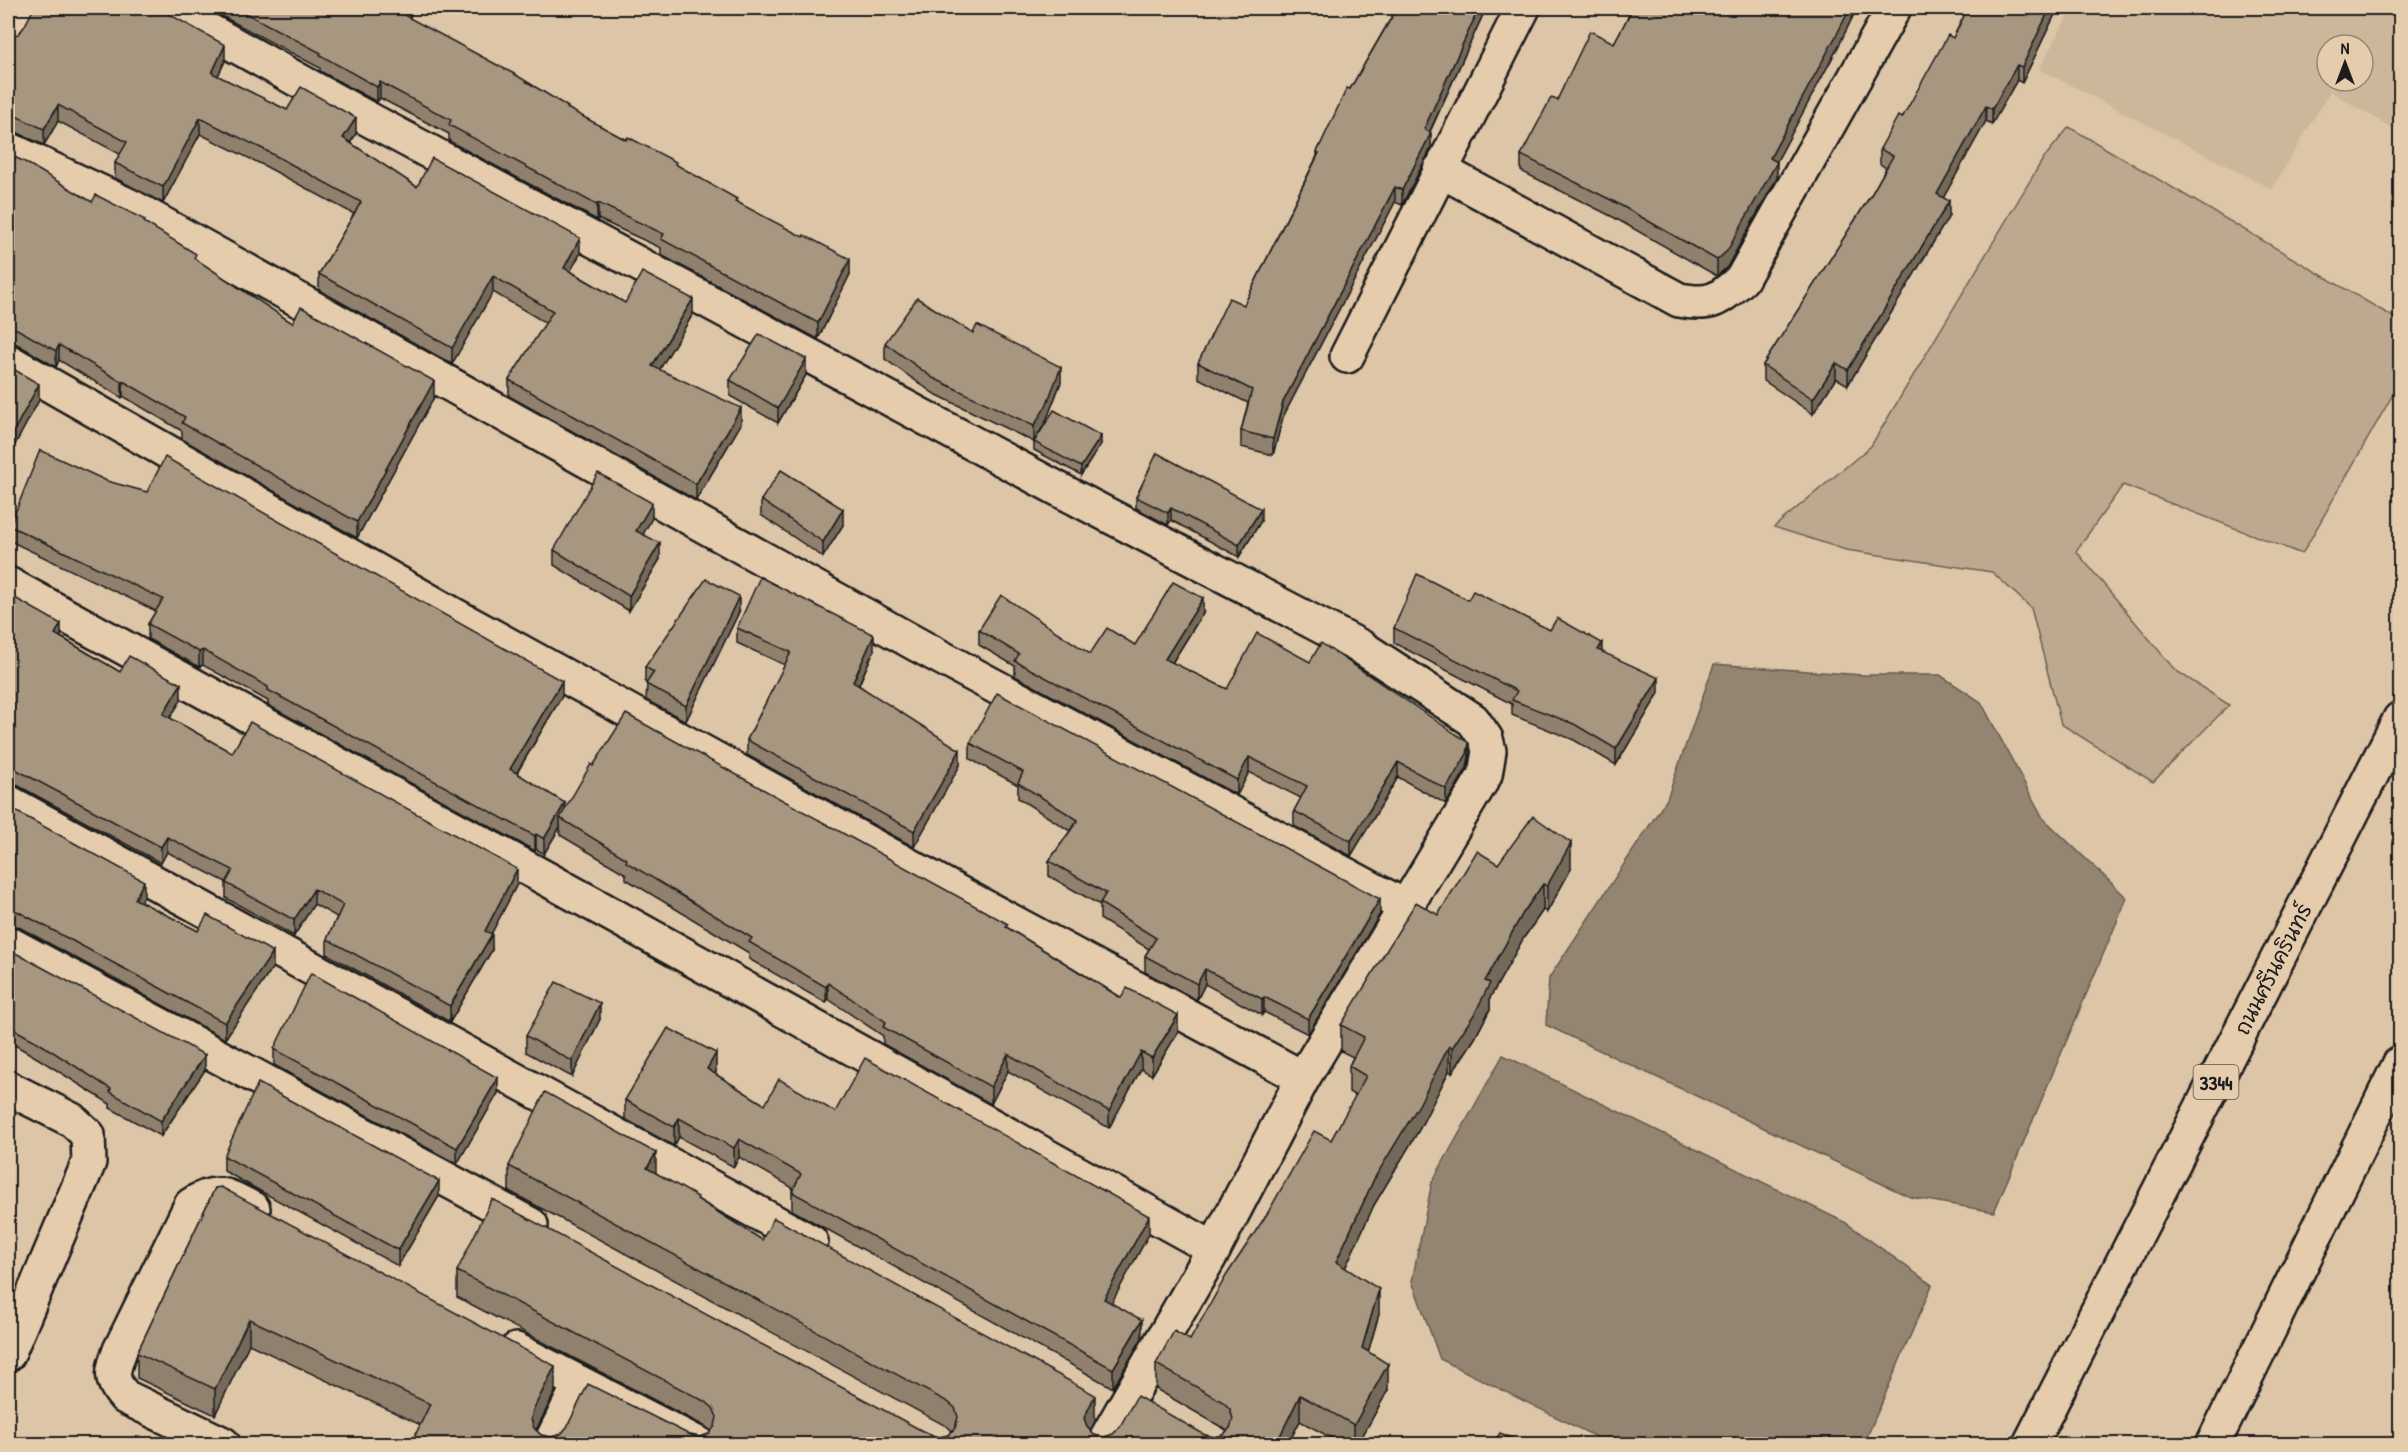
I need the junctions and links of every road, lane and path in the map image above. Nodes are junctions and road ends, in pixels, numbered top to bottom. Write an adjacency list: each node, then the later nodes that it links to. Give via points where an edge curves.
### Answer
1 (21, 8): 5 (street)
2 (168, 8): 13 (street, via 1039,479 1361,647 1473,720 1489,751 1485,775)
3 (1523, 8): 7 (street)
4 (1894, 8): 7 (street, via 1742,279 1718,299 1698,304 1679,300)
5 (8, 34)
6 (8, 149): 13 (street, via 132,207 929,650)
7 (1440, 170): 8 (street)
8 (1347, 356)
9 (8, 361): 16 (street, via 454,615)
10 (8, 584): 20 (street)
11 (2400, 718): 31 (street, ถนนศรีนครินทร์ / 3344)
12 (8, 802): 21 (street)
13 (1406, 907): 16 (street)
14 (8, 943): 19 (street)
15 (2400, 1063): 32 (street)
16 (1303, 1078): 20 (street)
17 (8, 1088): 23 (street, via 72,1120 88,1135 89,1162)
18 (277, 1222): 27 (street, via 225,1194 205,1196 191,1205 113,1368 114,1384 125,1397)
19 (562, 1242)
20 (1214, 1249): 25 (street)
21 (841, 1259)
22 (486, 1334): 24 (street)
23 (8, 1354)
24 (580, 1384): 28 (street); 29 (street)
25 (1117, 1404): 26 (street); 30 (street)
26 (1158, 1412)
27 (223, 1444)
28 (550, 1444)
29 (698, 1444)
30 (1103, 1444)
31 (2030, 1444)
32 (2212, 1444)

